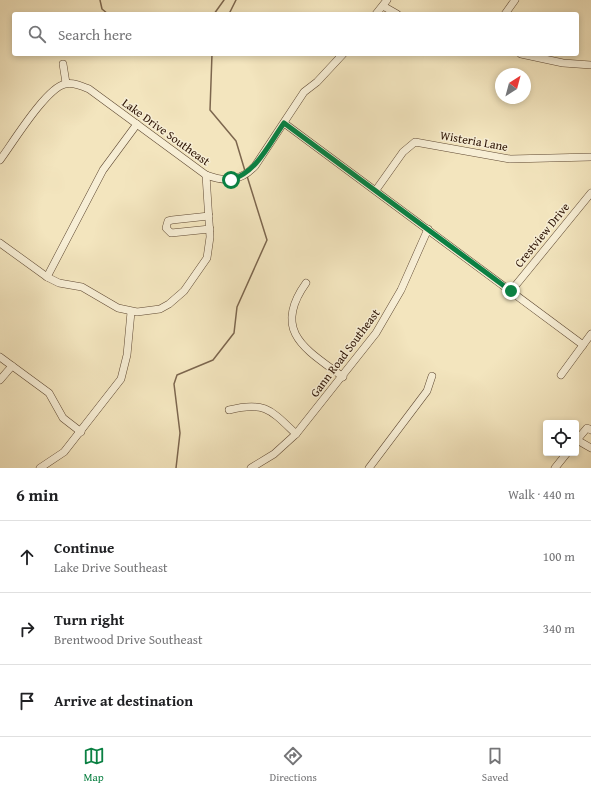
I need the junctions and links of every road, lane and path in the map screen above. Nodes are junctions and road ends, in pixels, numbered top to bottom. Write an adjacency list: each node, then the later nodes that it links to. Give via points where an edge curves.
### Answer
1 (515, 0): 5 (street)
2 (385, 3): 3 (street); 4 (street)
3 (378, 12)
4 (395, 12)
5 (506, 12)
6 (340, 56): 11 (street, Lake Drive Southeast, via 317,82 304,92)
7 (531, 56): 9 (street)
8 (63, 64): 10 (street)
9 (591, 65)
10 (66, 84): 12 (street, Lake Drive Southeast, via 89,89); 14 (street, via 49,93)
11 (284, 123): 15 (street, Lake Drive Southeast, via 255,166 244,175 225,181); 16 (street)
12 (137, 124): 15 (street, Lake Drive Southeast); 22 (street, via 103,170)
13 (591, 157): 16 (street, Wisteria Lane, via 510,159 415,142 403,152)
14 (0, 160)
15 (206, 175): 18 (street)
16 (376, 190): 20 (street)
17 (591, 193): 24 (street, Crestview Drive)
18 (209, 216): 19 (street); 19 (street, via 172,220 166,228 168,232 174,233)
19 (210, 229): 25 (street, via 207,258 184,292 160,309)
20 (428, 229): 24 (street); 32 (street, Gann Road Southeast, via 385,319)
21 (0, 243): 22 (street)
22 (47, 277): 25 (street, via 59,283 82,287 110,304)
23 (306, 283): 32 (street, via 297,295 293,311 292,324 295,336 302,346)
24 (511, 291): 27 (street)
25 (131, 312): 36 (street, via 127,355 121,379)
26 (591, 334): 27 (street)
27 (583, 345): 30 (street)
28 (0, 358): 29 (street)
29 (12, 366): 33 (street); 36 (street, via 49,393 63,418)
30 (560, 375)
31 (432, 376): 44 (street, via 427,392)
32 (343, 377): 37 (street, Gann Road Southeast)
33 (0, 380)
34 (229, 410): 37 (street, via 249,406 264,408)
35 (591, 430): 38 (street, via 587,428)
36 (81, 432): 42 (street, via 64,452)
37 (296, 434): 43 (street, Gann Road Southeast, via 274,454)
38 (579, 437)
39 (579, 442): 40 (street)
40 (591, 448)
41 (565, 456): 45 (street)
42 (40, 468)
43 (252, 468)
44 (368, 468)
45 (555, 468)

